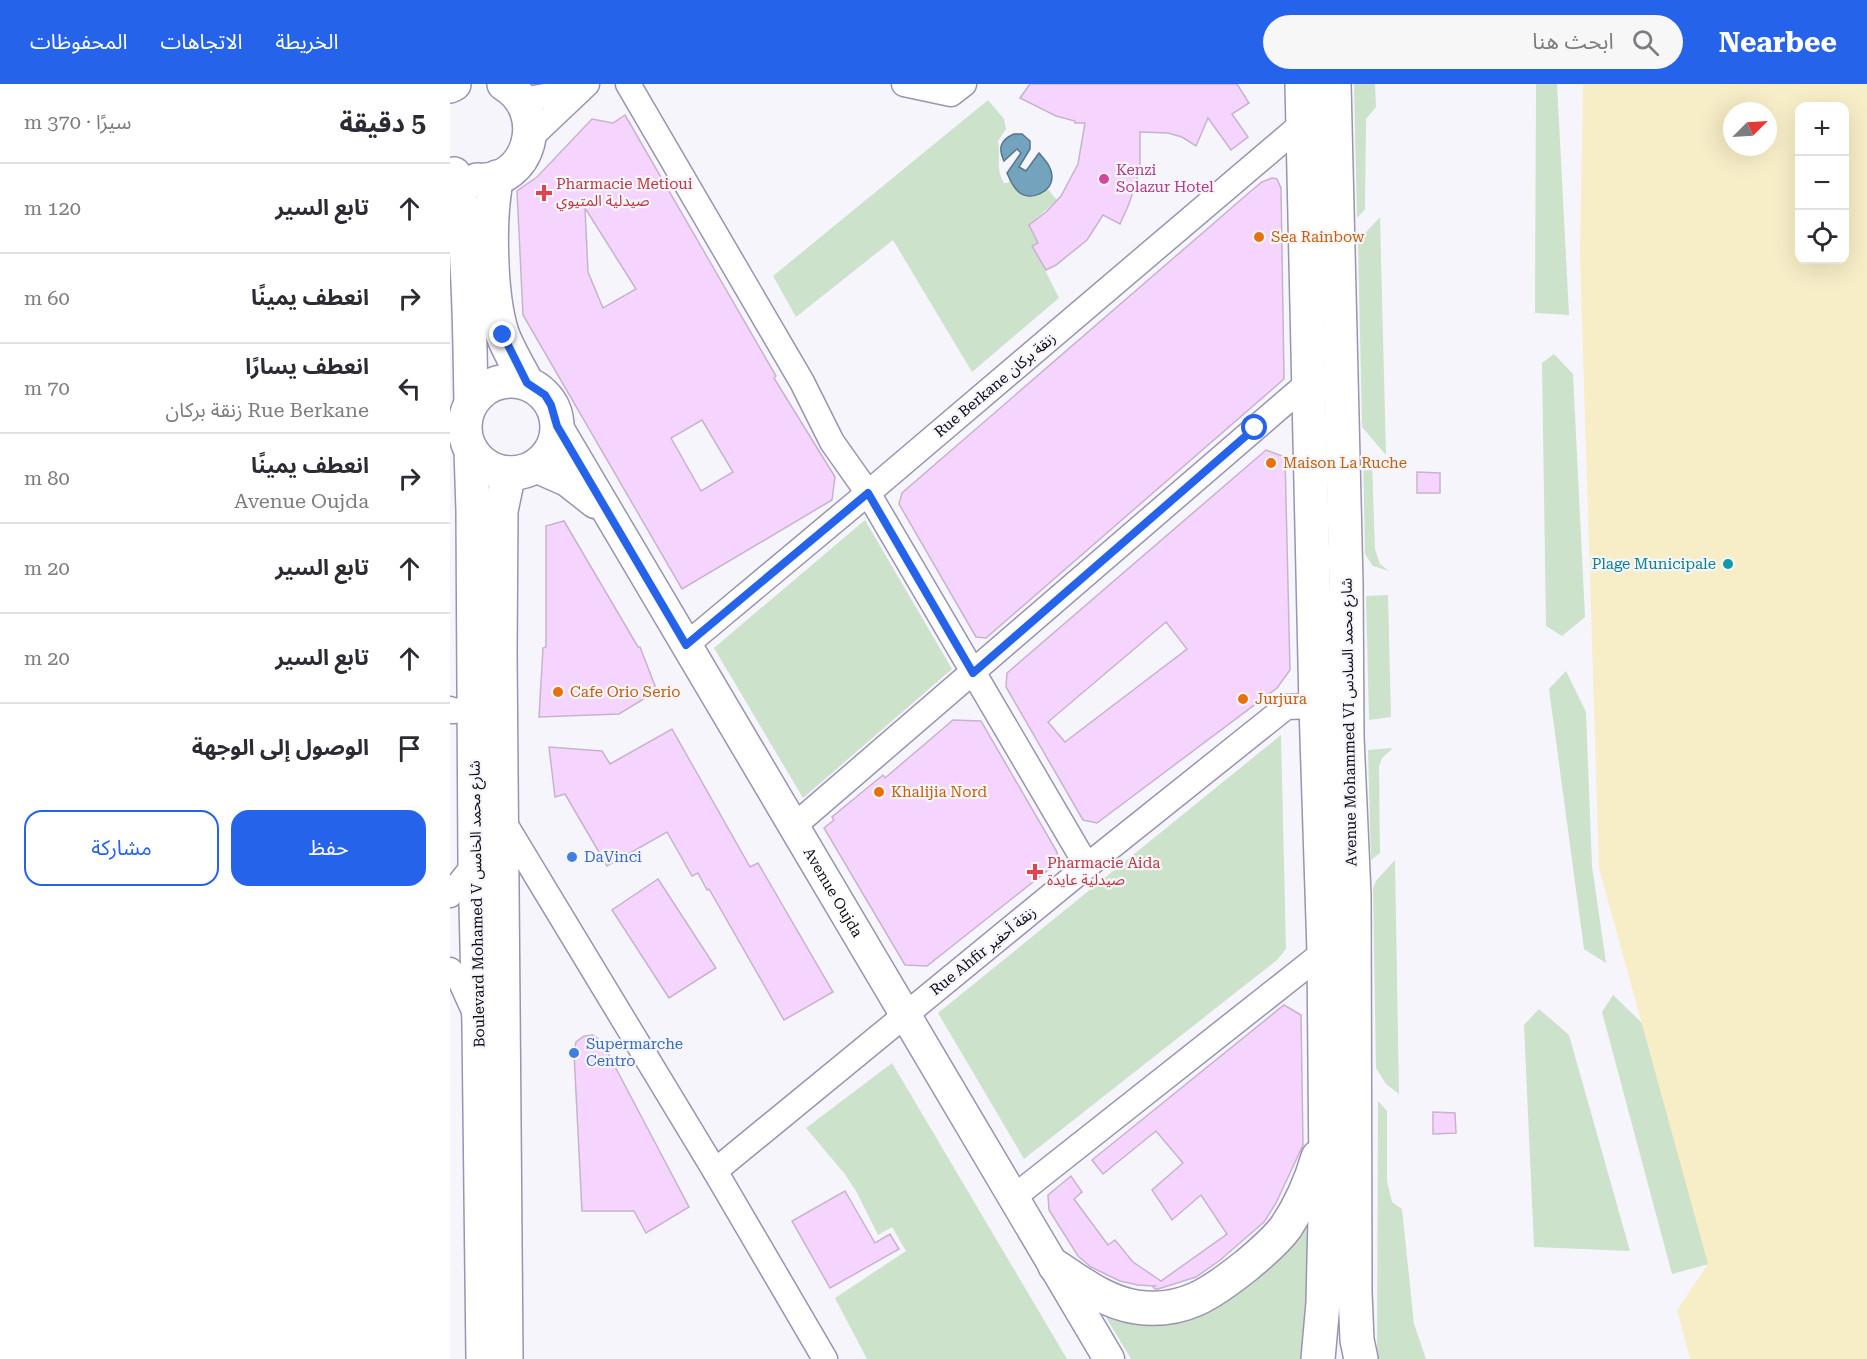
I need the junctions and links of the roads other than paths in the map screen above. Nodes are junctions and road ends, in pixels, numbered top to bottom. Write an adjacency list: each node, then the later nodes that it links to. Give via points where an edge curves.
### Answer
1 (454, 84): 8 (main road)
2 (585, 84): 9 (street, via 557,94); 11 (street)
3 (628, 84): 20 (street, via 802,382 832,442)
4 (904, 84): 5 (street, via 951,94)
5 (964, 84)
6 (1302, 84): 10 (main road, Avenue Mohammed VI شارع محمد السادس)
7 (1334, 84): 44 (main road, Avenue Mohammed VI شارع محمد السادس, via 1347,737 1354,895 1355,1293)
8 (450, 86)
9 (513, 92): 11 (main road, via 528,112)
10 (1302, 124): 14 (main road, Avenue Mohammed VI شارع محمد السادس); 20 (street, Rue Berkane زنقة بركان)
11 (530, 138): 12 (main road, via 524,155)
12 (498, 177): 13 (main road, via 468,179); 15 (main road, via 492,225 497,312 503,335)
13 (454, 189): 16 (main road, via 466,235)
14 (1309, 382): 23 (street); 24 (main road, Avenue Mohammed VI شارع محمد السادس)
15 (527, 383): 16 (main road, via 517,380 490,385); 17 (main road, via 545,395 556,415)
16 (471, 403): 18 (main road, via 464,426)
17 (557, 426): 19 (main road, via 551,449); 21 (street, Avenue Oujda)
18 (471, 450): 19 (main road, via 495,470); 25 (main road, Boulevard Mohamed V شارع محمد الخامس, via 473,511)
19 (522, 470): 21 (street, via 577,487); 26 (main road, Boulevard Mohamed V شارع محمد الخامس, via 507,482 501,512)
20 (868, 493): 22 (street, Rue Berkane زنقة بركان); 23 (street)
21 (610, 517): 22 (street, Avenue Oujda)
22 (686, 645): 27 (street, Avenue Oujda)
23 (973, 673): 27 (street); 29 (street)
24 (1316, 706): 29 (street, Rue Ahfir زنقة أحفير, via 1286,707); 31 (main road, Avenue Mohammed VI شارع محمد السادس)
25 (462, 709): 28 (main road, Boulevard Mohamed V شارع محمد الخامس)
26 (502, 819): 36 (street); 40 (main road, Boulevard Mohamed V شارع محمد الخامس)
27 (794, 826): 33 (street, Avenue Oujda)
28 (475, 864): 30 (street); 34 (main road, Boulevard Mohamed V شارع محمد الخامس)
29 (1087, 866): 33 (street, Rue Ahfir زنقة أحفير)
30 (450, 895)
31 (1324, 952): 35 (main road, Avenue Mohammed VI شارع محمد السادس); 37 (street)
32 (450, 970): 34 (street, via 470,998)
33 (905, 1014): 36 (street, Rue Ahfir زنقة أحفير); 37 (street, Avenue Oujda)
34 (479, 1026): 39 (main road, Boulevard Mohamed V شارع محمد الخامس)
35 (1325, 1132): 38 (main road, via 1311,1178 1286,1227 1261,1253 1200,1299 1165,1308 1125,1304 1095,1292); 43 (main road, Avenue Mohammed VI شارع محمد السادس, via 1323,1303)
36 (714, 1171): 41 (street)
37 (1014, 1197): 38 (street, Avenue Oujda)
38 (1055, 1266): 42 (street, Avenue Oujda)
39 (483, 1359)
40 (506, 1359)
41 (825, 1359)
42 (1109, 1359)
43 (1318, 1359)
44 (1361, 1359)

